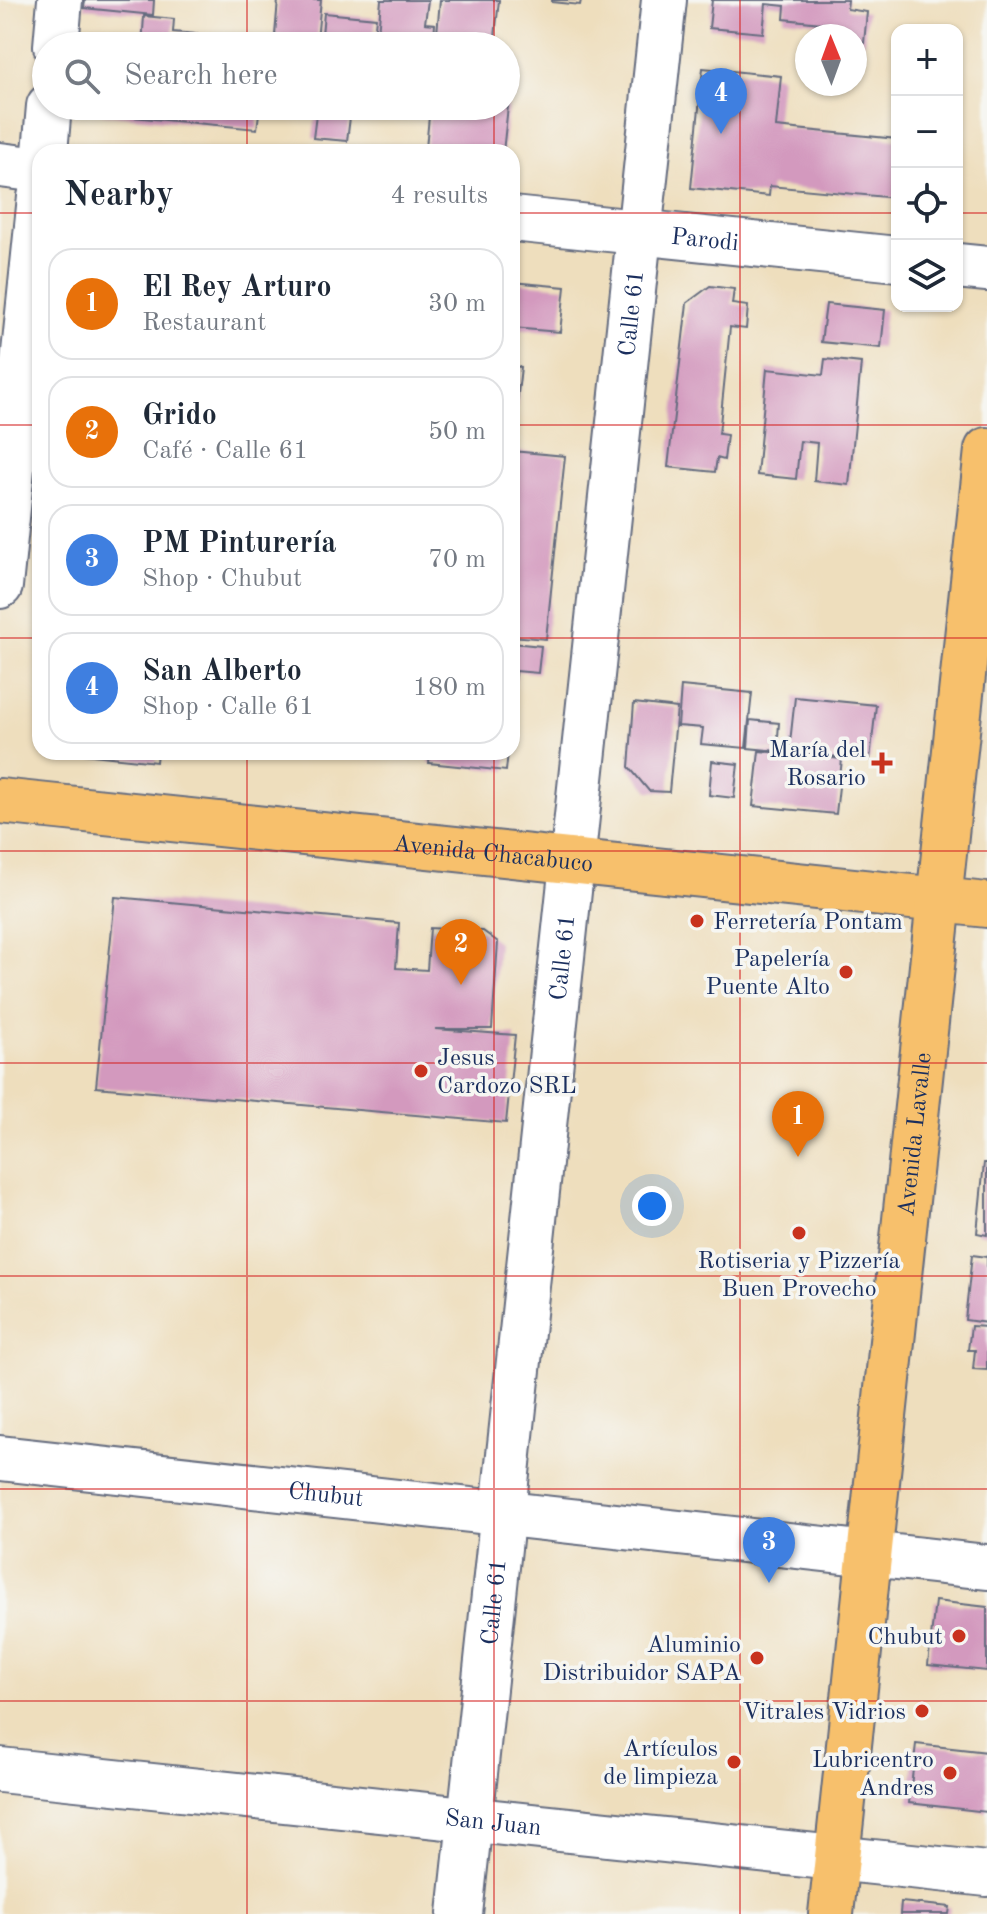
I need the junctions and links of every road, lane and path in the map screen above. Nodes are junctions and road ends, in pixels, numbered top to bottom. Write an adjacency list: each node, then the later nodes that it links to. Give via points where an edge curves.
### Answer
1 (60, 0): 3 (street)
2 (664, 0): 9 (street, Calle 61)
3 (57, 32)
4 (48, 120): 5 (street)
5 (46, 144)
6 (0, 165): 7 (street)
7 (32, 169)
8 (520, 220): 9 (street, Parodi)
9 (639, 232): 10 (street, Parodi); 17 (street, Calle 61)
10 (891, 258)
11 (963, 267): 12 (street)
12 (987, 269)
13 (32, 275): 15 (street)
14 (987, 450): 18 (main road, Avenida Lavalle)
15 (0, 586)
16 (0, 801): 17 (main road, Avenida Chacabuco)
17 (572, 861): 18 (main road, Avenida Chacabuco); 21 (street, Calle 61)
18 (939, 899): 19 (main road, Avenida Chacabuco); 22 (main road, Avenida Lavalle)
19 (987, 905)
20 (0, 1458): 21 (street, Chubut)
21 (502, 1514): 22 (street, Chubut); 25 (street, Calle 61)
22 (869, 1555): 23 (street, Chubut); 26 (main road, Avenida Lavalle)
23 (987, 1567)
24 (0, 1770): 25 (street, San Juan)
25 (470, 1820): 26 (street, San Juan); 28 (street, Calle 61)
26 (837, 1859): 27 (street, San Juan); 29 (main road, Avenida Lavalle)
27 (987, 1874)
28 (460, 1914)
29 (831, 1914)

